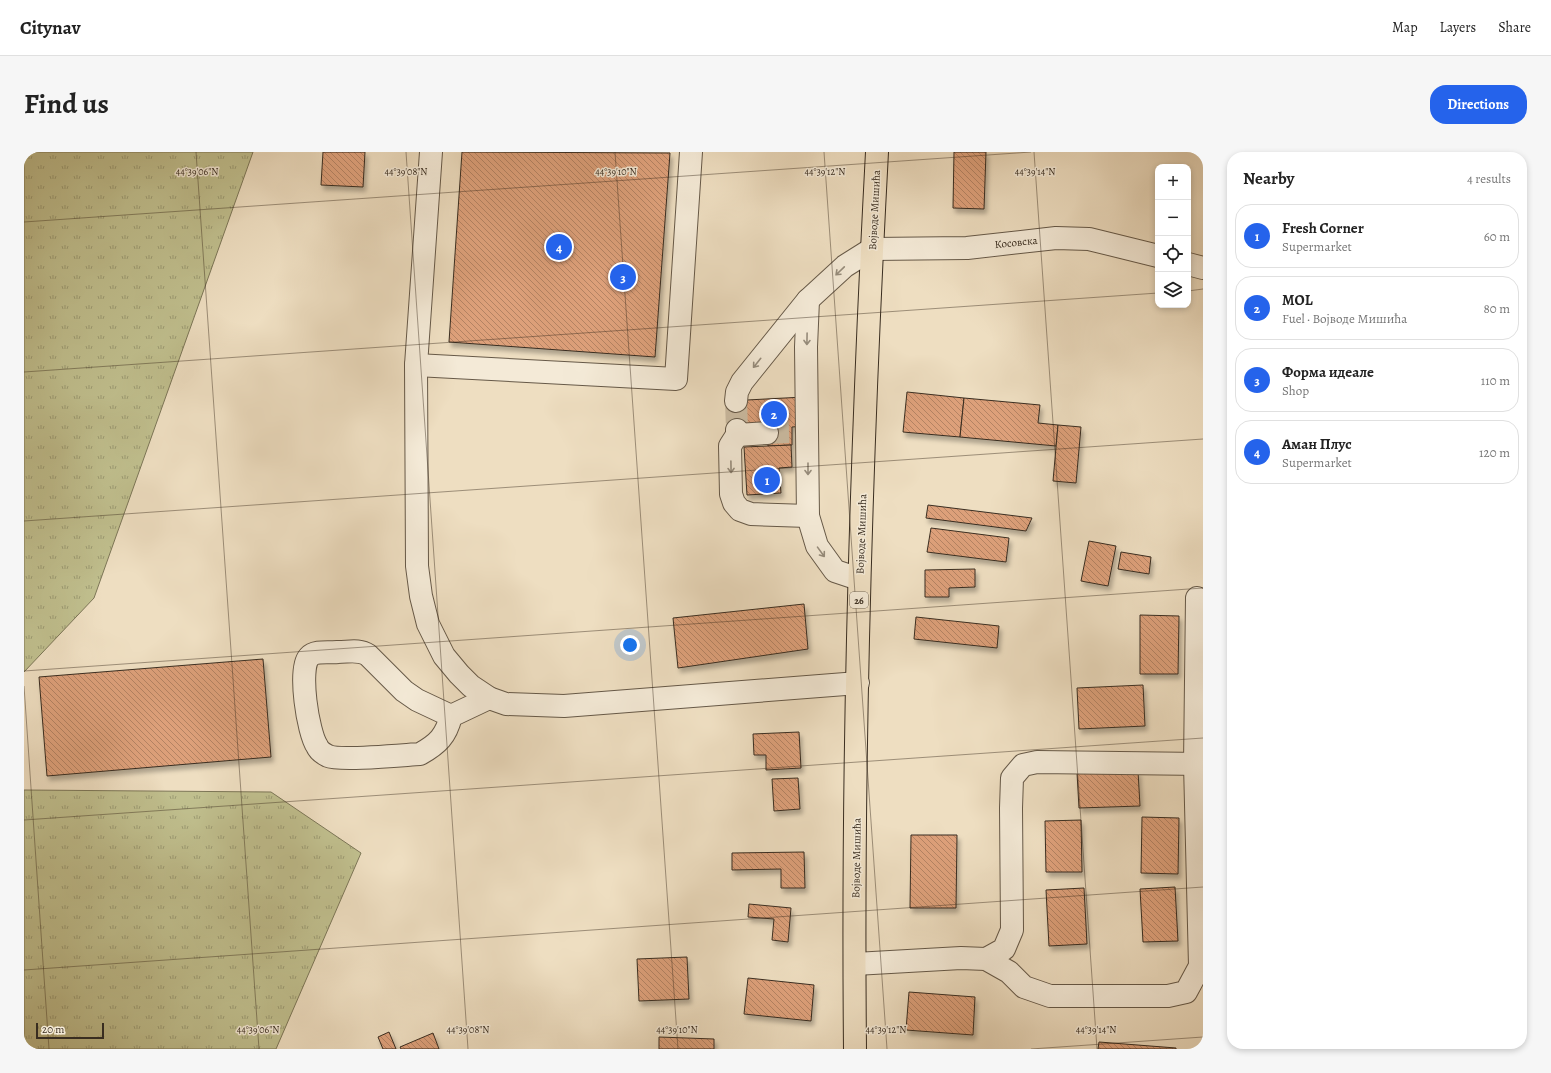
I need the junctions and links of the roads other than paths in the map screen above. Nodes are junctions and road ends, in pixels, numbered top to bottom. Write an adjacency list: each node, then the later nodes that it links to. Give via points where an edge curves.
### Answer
1 (431, 152): 9 (street)
2 (691, 152): 9 (street, via 676,378)
3 (877, 152): 4 (main road, Војводе Мишића / 26)
4 (872, 249): 5 (street, Косовска, via 967,248 1056,238 1089,238); 8 (street, one-way to 8, via 845,266); 13 (main road, Војводе Мишића / 26)
5 (1155, 255)
6 (1191, 265): 7 (street)
7 (1203, 268)
8 (808, 300): 10 (street, one-way to 10, via 742,382); 12 (street, one-way to 12, via 800,432)
9 (416, 365): 16 (street, via 418,566 421,596 428,624 444,656 467,682)
10 (736, 401)
11 (768, 434): 12 (street, one-way to 12, via 737,432 730,446 731,494 734,503 740,510 750,514)
12 (808, 516): 13 (street, one-way to 13, via 817,546 835,571)
13 (859, 579): 15 (main road, Војводе Мишића / 26)
14 (1197, 598): 18 (street)
15 (858, 683): 16 (street, via 564,706 506,704); 20 (main road, Војводе Мишића / 26)
16 (489, 698): 17 (street)
17 (451, 716): 17 (street, via 404,691 363,653 356,651 315,654 308,658 304,686 307,714 315,744 320,751 329,756 336,758 420,754 440,740 448,729)
18 (1199, 764): 19 (street, via 1037,762 1022,765 1012,778 1012,930 1004,949); 19 (street, via 1200,966 1186,992 1168,996 1050,996 1024,987 1009,972)
19 (986, 959): 20 (street)
20 (855, 964): 21 (main road, Војводе Мишића / 26)
21 (855, 1049)

